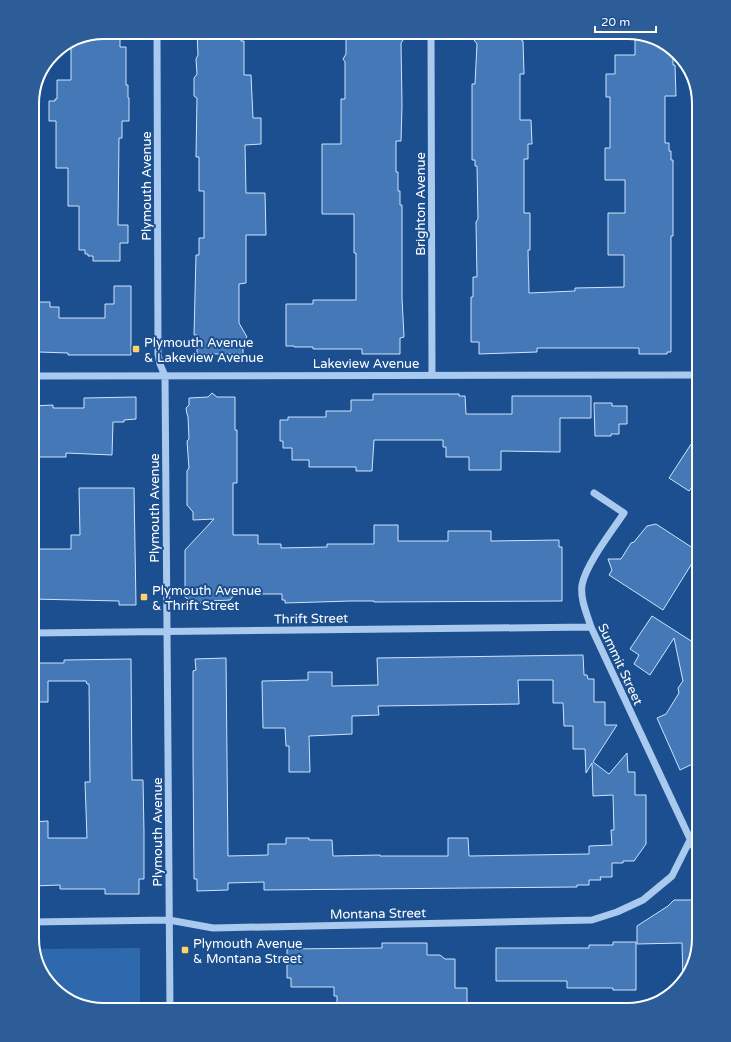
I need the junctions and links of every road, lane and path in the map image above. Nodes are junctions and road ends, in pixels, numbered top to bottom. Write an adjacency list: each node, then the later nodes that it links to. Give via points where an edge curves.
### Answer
1 (157, 39): 6 (street, Plymouth Avenue, via 158,354)
2 (431, 39): 3 (street, Brighton Avenue)
3 (432, 375): 4 (street, Lakeview Avenue); 6 (street, Lakeview Avenue)
4 (692, 375)
5 (39, 376): 6 (street, Lakeview Avenue)
6 (165, 376): 9 (street, Plymouth Avenue)
7 (594, 493): 8 (street, Summit Street, via 624,513 588,568 582,586 583,604)
8 (591, 627): 9 (street, Thrift Street); 12 (street, Summit Street)
9 (167, 632): 10 (street, Thrift Street); 14 (street, Plymouth Avenue)
10 (39, 633)
11 (692, 837): 12 (street, Montana Street)
12 (690, 840): 13 (street, Summit Street); 14 (street, Montana Street, via 672,876 643,900 618,912 592,920 213,928)
13 (692, 844)
14 (170, 920): 15 (street, Montana Street); 16 (street, Plymouth Avenue)
15 (39, 922)
16 (170, 1003)

